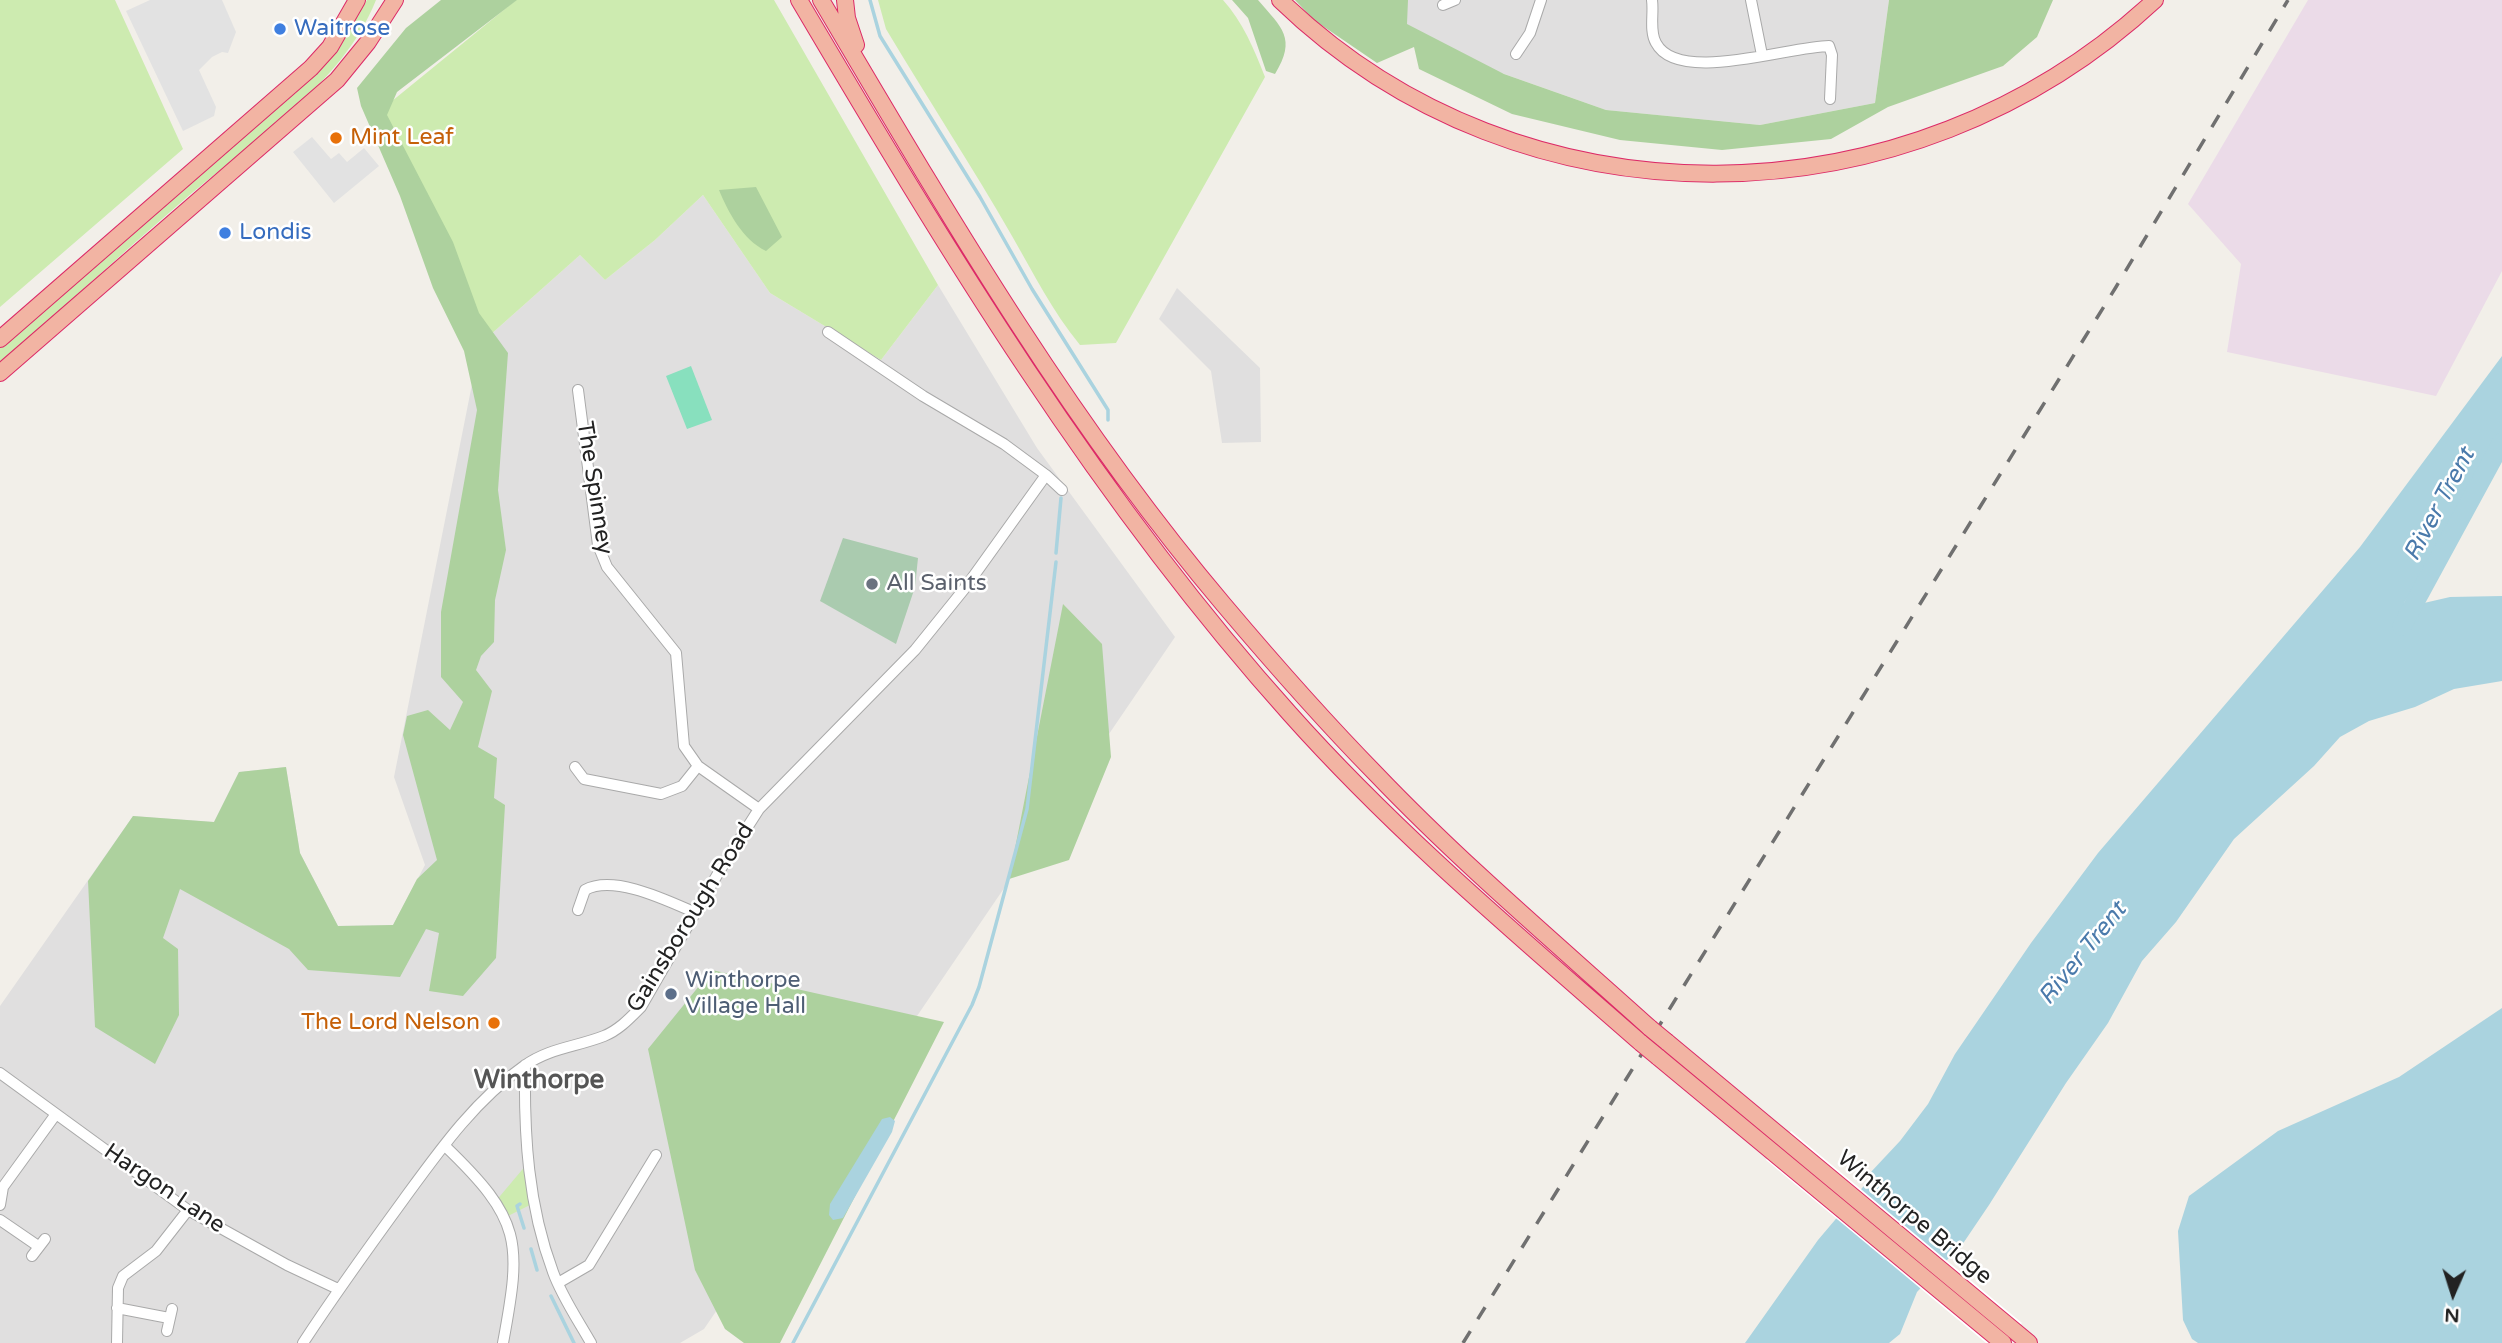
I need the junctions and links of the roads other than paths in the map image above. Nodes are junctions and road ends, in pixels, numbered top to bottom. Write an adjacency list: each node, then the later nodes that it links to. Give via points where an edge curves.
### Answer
1 (357, 0): 20 (highway, via 330,47 311,68)
2 (381, 0): 16 (highway)
3 (395, 0): 16 (highway)
4 (799, 0): 34 (highway, bridge, via 982,304 1098,474 1203,613 1290,715 1363,792 1499,919 1658,1057)
5 (821, 0): 17 (highway)
6 (845, 0): 17 (highway, via 851,32)
7 (1280, 0): 12 (highway, via 1361,66 1424,104 1488,132 1552,153 1631,169 1742,174 1839,163 1962,126 2063,73)
8 (1455, 0): 13 (street)
9 (1541, 0): 14 (street, via 1530,33)
10 (1652, 0): 15 (street, via 1655,42 1671,57 1721,62)
11 (1751, 0): 15 (street)
12 (2154, 0)
13 (1443, 5)
14 (1516, 54)
15 (1762, 55): 18 (street, via 1829,46)
16 (353, 61): 21 (highway, via 337,80)
17 (873, 88): 34 (highway, bridge, via 1008,311 1132,487 1222,602 1378,776 1509,902)
18 (1830, 99)
19 (828, 332): 23 (street)
20 (0, 339)
21 (0, 373)
22 (578, 390): 25 (street, The Spinney, via 598,545 607,567 676,653 684,746)
23 (1046, 475): 24 (street); 27 (street, Gainsborough Road, via 915,650)
24 (1062, 490)
25 (698, 766): 26 (street, via 682,786 661,794 584,779); 27 (street, The Spinney)
26 (575, 767)
27 (759, 810): 29 (street, Gainsborough Road)
28 (578, 910): 29 (street, via 584,890 596,884 649,892)
29 (696, 913): 30 (street, Gainsborough Road, via 641,1006 626,1022)
30 (525, 1065): 33 (street, Gainsborough Road, via 482,1100); 40 (street, via 529,1179)
31 (0, 1073): 32 (street, Hargon Lane)
32 (56, 1114): 36 (street, via 4,1186); 37 (street, Hargon Lane)
33 (445, 1146): 41 (street, Gainsborough Road); 47 (street, via 484,1184 511,1232 516,1266)
34 (1778, 1146): 44 (highway, Winthorpe Bridge)
35 (656, 1155): 40 (street, via 589,1265)
36 (0, 1205)
37 (188, 1210): 41 (street, Hargon Lane); 42 (street, via 156,1251 123,1276)
38 (0, 1220): 39 (street, via 42,1242)
39 (32, 1256)
40 (558, 1283): 48 (street)
41 (338, 1289): 46 (street, Gainsborough Road)
42 (117, 1308): 43 (street, via 171,1314); 45 (street)
43 (167, 1331)
44 (2009, 1337): 49 (highway, Winthorpe Bridge)
45 (117, 1343)
46 (303, 1343)
47 (503, 1343)
48 (591, 1343)
49 (2029, 1343)

